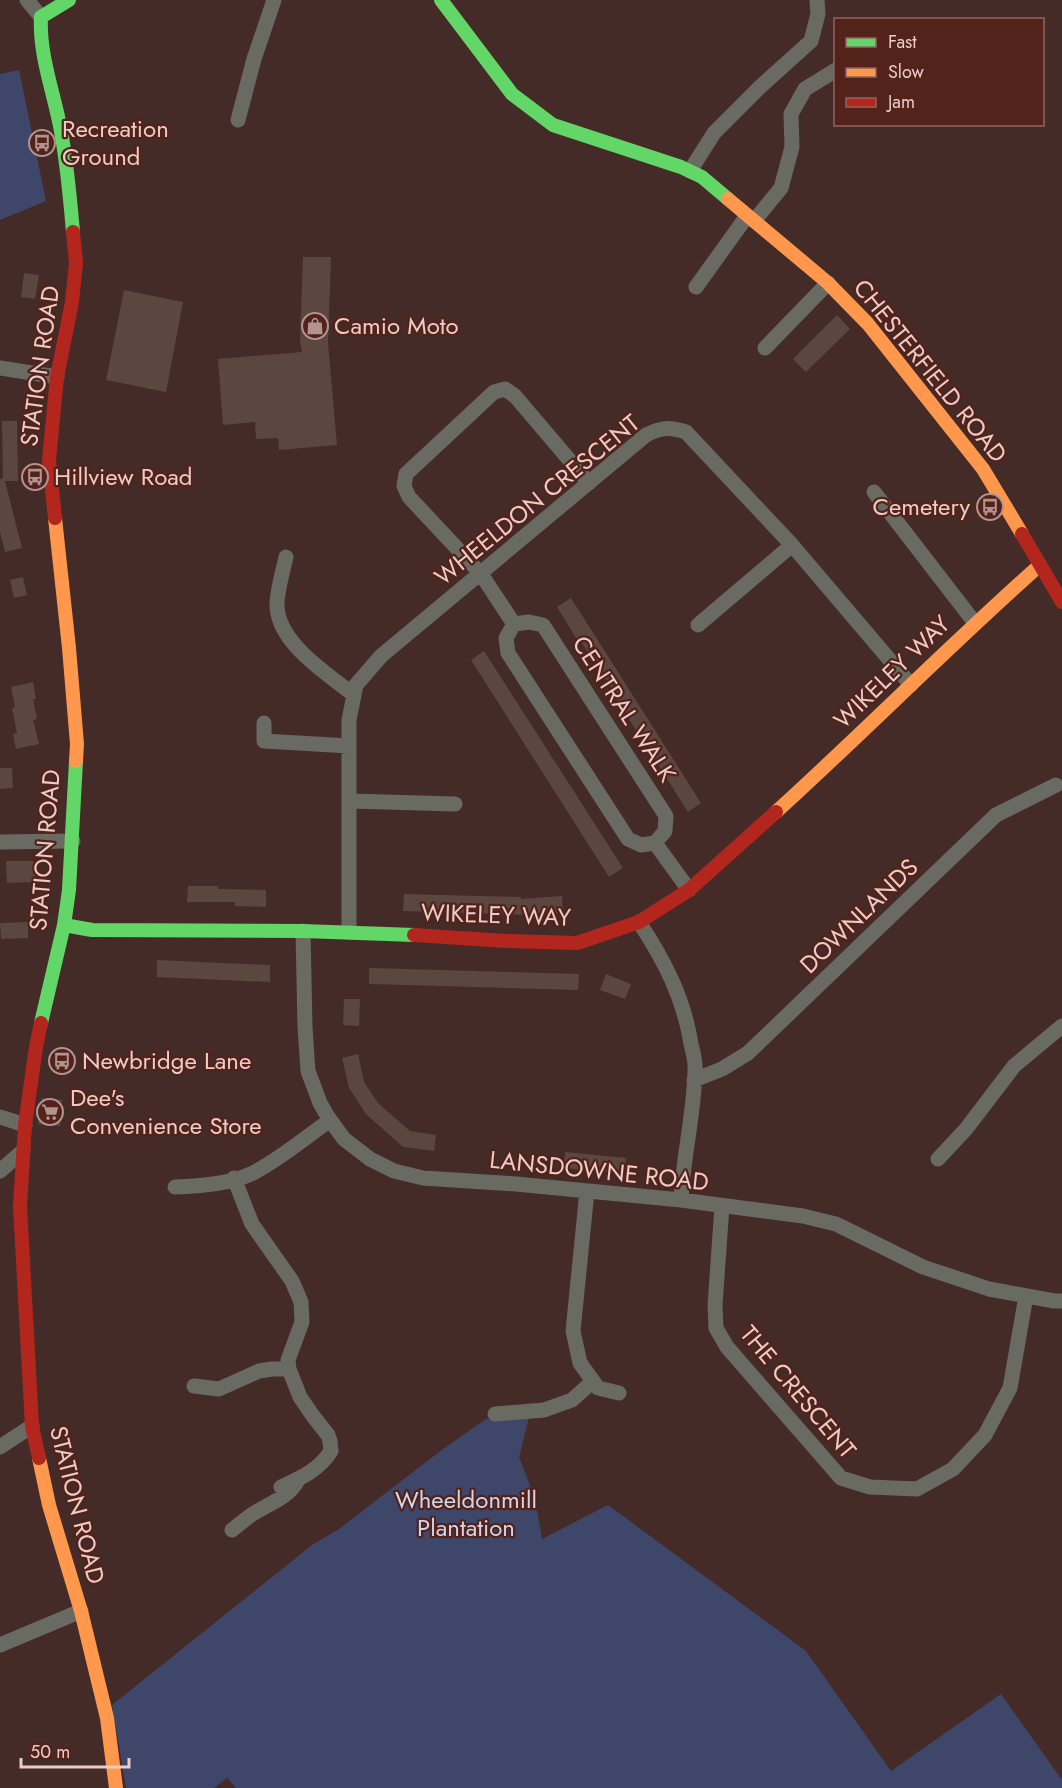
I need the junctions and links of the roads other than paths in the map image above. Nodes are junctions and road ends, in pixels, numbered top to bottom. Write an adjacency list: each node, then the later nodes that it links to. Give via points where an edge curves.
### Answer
1 (27, 0): 6 (street)
2 (69, 0): 6 (main road)
3 (441, 0): 9 (main road, CHESTERFIELD ROAD, via 512,94 552,125)
4 (817, 0): 9 (street, via 818,14 811,41 714,133)
5 (272, 1): 8 (street)
6 (41, 16): 15 (main road, STATION ROAD, via 40,36 60,128 76,263)
7 (834, 71): 10 (street, via 806,89 791,114 792,147 781,188)
8 (238, 120)
9 (690, 171): 10 (main road, CHESTERFIELD ROAD)
10 (750, 218): 11 (main road, CHESTERFIELD ROAD); 12 (street)
11 (828, 283): 13 (street); 20 (main road, CHESTERFIELD ROAD, via 868,324 983,469)
12 (696, 287)
13 (765, 348)
14 (0, 368): 15 (street)
15 (57, 377): 33 (main road, STATION ROAD, via 49,460 77,744)
16 (589, 483): 18 (street, WHEELDON CRESCENT, via 646,435 670,428 686,432); 21 (street, WHEELDON CRESCENT); 21 (street, via 514,396 505,389 494,392 406,474 404,486 409,497)
17 (874, 492): 23 (street)
18 (792, 545): 25 (street); 26 (street, WHEELDON CRESCENT)
19 (286, 557): 27 (street, via 277,607 284,631 294,646)
20 (1040, 565): 22 (main road, CHESTERFIELD ROAD); 23 (main road, WIKELEY WAY)
21 (481, 574): 24 (street); 27 (street, WHEELDON CRESCENT, via 381,656 356,685)
22 (1062, 602)
23 (975, 623): 26 (main road, WIKELEY WAY)
24 (514, 624): 35 (street, via 506,638 507,653 628,839 641,845); 35 (street, CENTRAL WALK, via 543,625 660,806 666,816 665,831)
25 (698, 625)
26 (911, 685): 36 (main road, WIKELEY WAY)
27 (354, 695): 29 (street, WHEELDON CRESCENT)
28 (264, 723): 29 (street, via 264,741)
29 (349, 746): 31 (street, WHEELDON CRESCENT)
30 (1056, 785): 42 (street, DOWNLANDS, via 996,815 748,1053)
31 (349, 801): 32 (street); 40 (street, WHEELDON CRESCENT)
32 (455, 804)
33 (73, 841): 34 (street); 38 (main road, STATION ROAD)
34 (0, 842)
35 (655, 843): 36 (street)
36 (689, 890): 37 (main road, WIKELEY WAY)
37 (639, 922): 40 (main road, WIKELEY WAY, via 577,943); 42 (street, via 675,986 688,1024)
38 (64, 925): 39 (main road, WIKELEY WAY, via 92,930); 45 (main road, STATION ROAD, via 36,1047)
39 (303, 931): 40 (main road, WIKELEY WAY); 44 (street, LANSDOWNE ROAD, via 308,1071)
40 (349, 932)
41 (1062, 1026): 47 (street, via 1014,1066)
42 (694, 1080): 52 (street)
43 (0, 1117): 45 (street)
44 (330, 1120): 49 (street, via 278,1158); 51 (street, LANSDOWNE ROAD, via 352,1145 394,1171 423,1178)
45 (25, 1125): 46 (main road, STATION ROAD)
46 (22, 1152): 48 (street); 61 (main road, STATION ROAD, via 20,1206)
47 (938, 1160)
48 (0, 1171)
49 (234, 1178): 50 (street, via 208,1186); 56 (street, via 252,1224 292,1281 301,1302 302,1322 288,1360)
50 (175, 1187)
51 (587, 1191): 52 (street, LANSDOWNE ROAD); 57 (street, via 573,1331 580,1363)
52 (681, 1200): 53 (street, LANSDOWNE ROAD)
53 (722, 1206): 54 (street, LANSDOWNE ROAD, via 836,1224 923,1267 989,1289); 54 (street, THE CRESCENT, via 716,1328 727,1347 841,1478 870,1487 917,1489 953,1469 984,1435 1010,1388)
54 (1026, 1296): 55 (street, LANSDOWNE ROAD)
55 (1062, 1301)
56 (289, 1369): 58 (street, via 259,1371 219,1389); 63 (street, via 300,1397 328,1435 331,1451 319,1466)
57 (593, 1381): 59 (street, via 598,1388); 60 (street, via 572,1400 544,1410)
58 (194, 1386)
59 (619, 1393)
60 (495, 1414)
61 (32, 1426): 62 (street); 66 (main road, STATION ROAD, via 49,1505)
62 (0, 1447)
63 (299, 1479): 64 (street); 65 (street, via 285,1497 252,1514)
64 (281, 1487)
65 (232, 1530)
66 (81, 1611): 67 (street); 68 (main road, STATION ROAD, via 107,1718)
67 (0, 1645)
68 (116, 1788)

